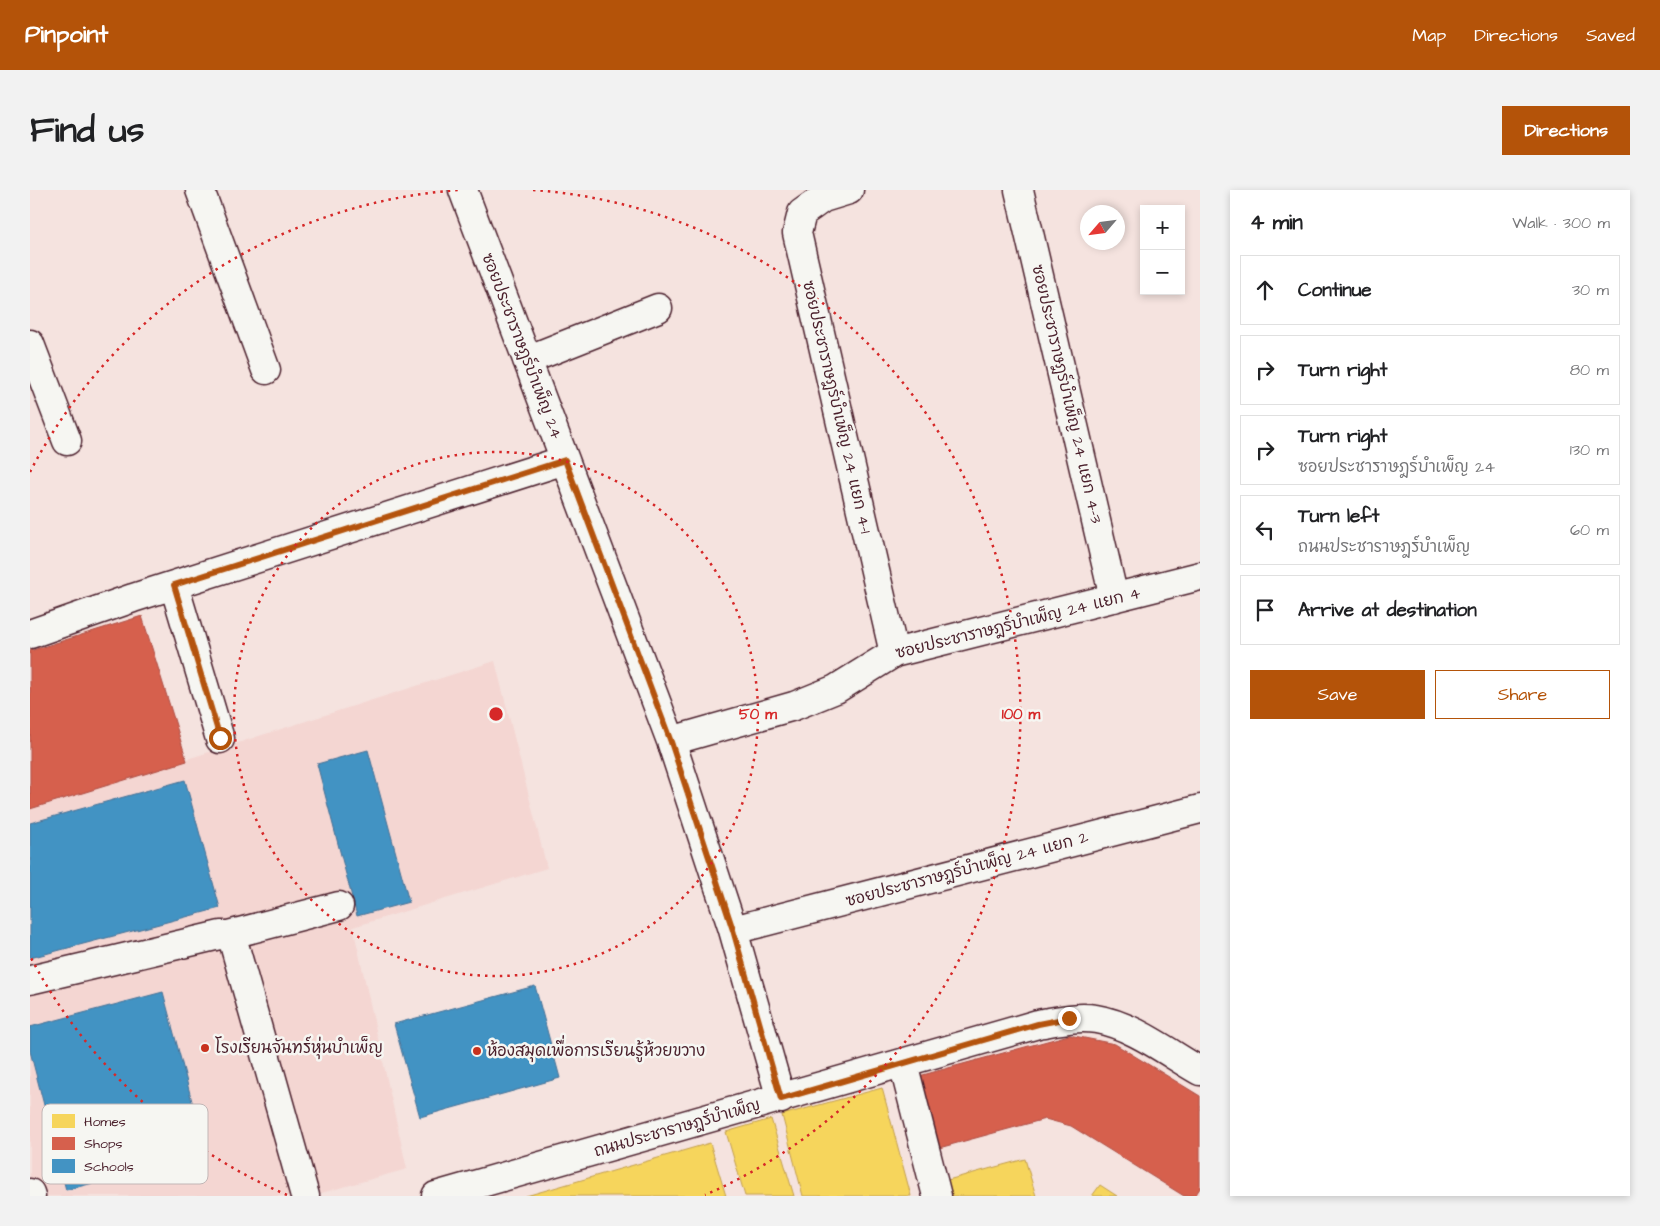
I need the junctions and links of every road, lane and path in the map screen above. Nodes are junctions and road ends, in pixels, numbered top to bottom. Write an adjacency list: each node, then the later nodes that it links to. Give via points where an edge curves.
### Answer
1 (200, 190): 8 (street)
2 (463, 190): 7 (street, ซอยประชาราษฎร์บำเพ็ญ 24)
3 (849, 190): 15 (street, ซอยประชาราษฎร์บำเพ็ญ 24 แยก 4-1, via 822,198 802,212 797,233)
4 (1019, 190): 13 (street, ซอยประชาราษฎร์บำเพ็ญ 24 แยก 4-3)
5 (658, 308): 7 (street)
6 (30, 344): 9 (street)
7 (527, 360): 10 (street, ซอยประชาราษฎร์บำเพ็ญ 24)
8 (266, 370)
9 (67, 441)
10 (565, 460): 12 (street); 17 (street, ซอยประชาราษฎร์บำเพ็ญ 24)
11 (1200, 576): 13 (street, ซอยประชาราษฎร์บำเพ็ญ 24 แยก 4)
12 (174, 585): 14 (street); 16 (street)
13 (1114, 598): 15 (street, ซอยประชาราษฎร์บำเพ็ญ 24 แยก 4)
14 (30, 634)
15 (894, 653): 17 (street, ซอยประชาราษฎร์บำเพ็ญ 24 แยก 4, via 836,689 794,706)
16 (220, 738)
17 (671, 742): 20 (street, ซอยประชาราษฎร์บำเพ็ญ 24)
18 (1200, 809): 20 (street, ซอยประชาราษฎร์บำเพ็ญ 24 แยก 2)
19 (339, 906): 21 (street)
20 (733, 930): 25 (street, ซอยประชาราษฎร์บำเพ็ญ 24)
21 (228, 935): 22 (street); 27 (street, via 234,944)
22 (30, 980)
23 (904, 1063): 24 (street, ถนนประชาราษฎร์บำเพ็ญ, via 1069,1018 1096,1019 1127,1028); 25 (street, ถนนประชาราษฎร์บำเพ็ญ); 29 (street)
24 (1200, 1072)
25 (781, 1099): 26 (street, ถนนประชาราษฎร์บำเพ็ญ)
26 (491, 1189): 28 (street, ถนนประชาราษฎร์บำเพ็ญ)
27 (305, 1196)
28 (436, 1196)
29 (937, 1196)

